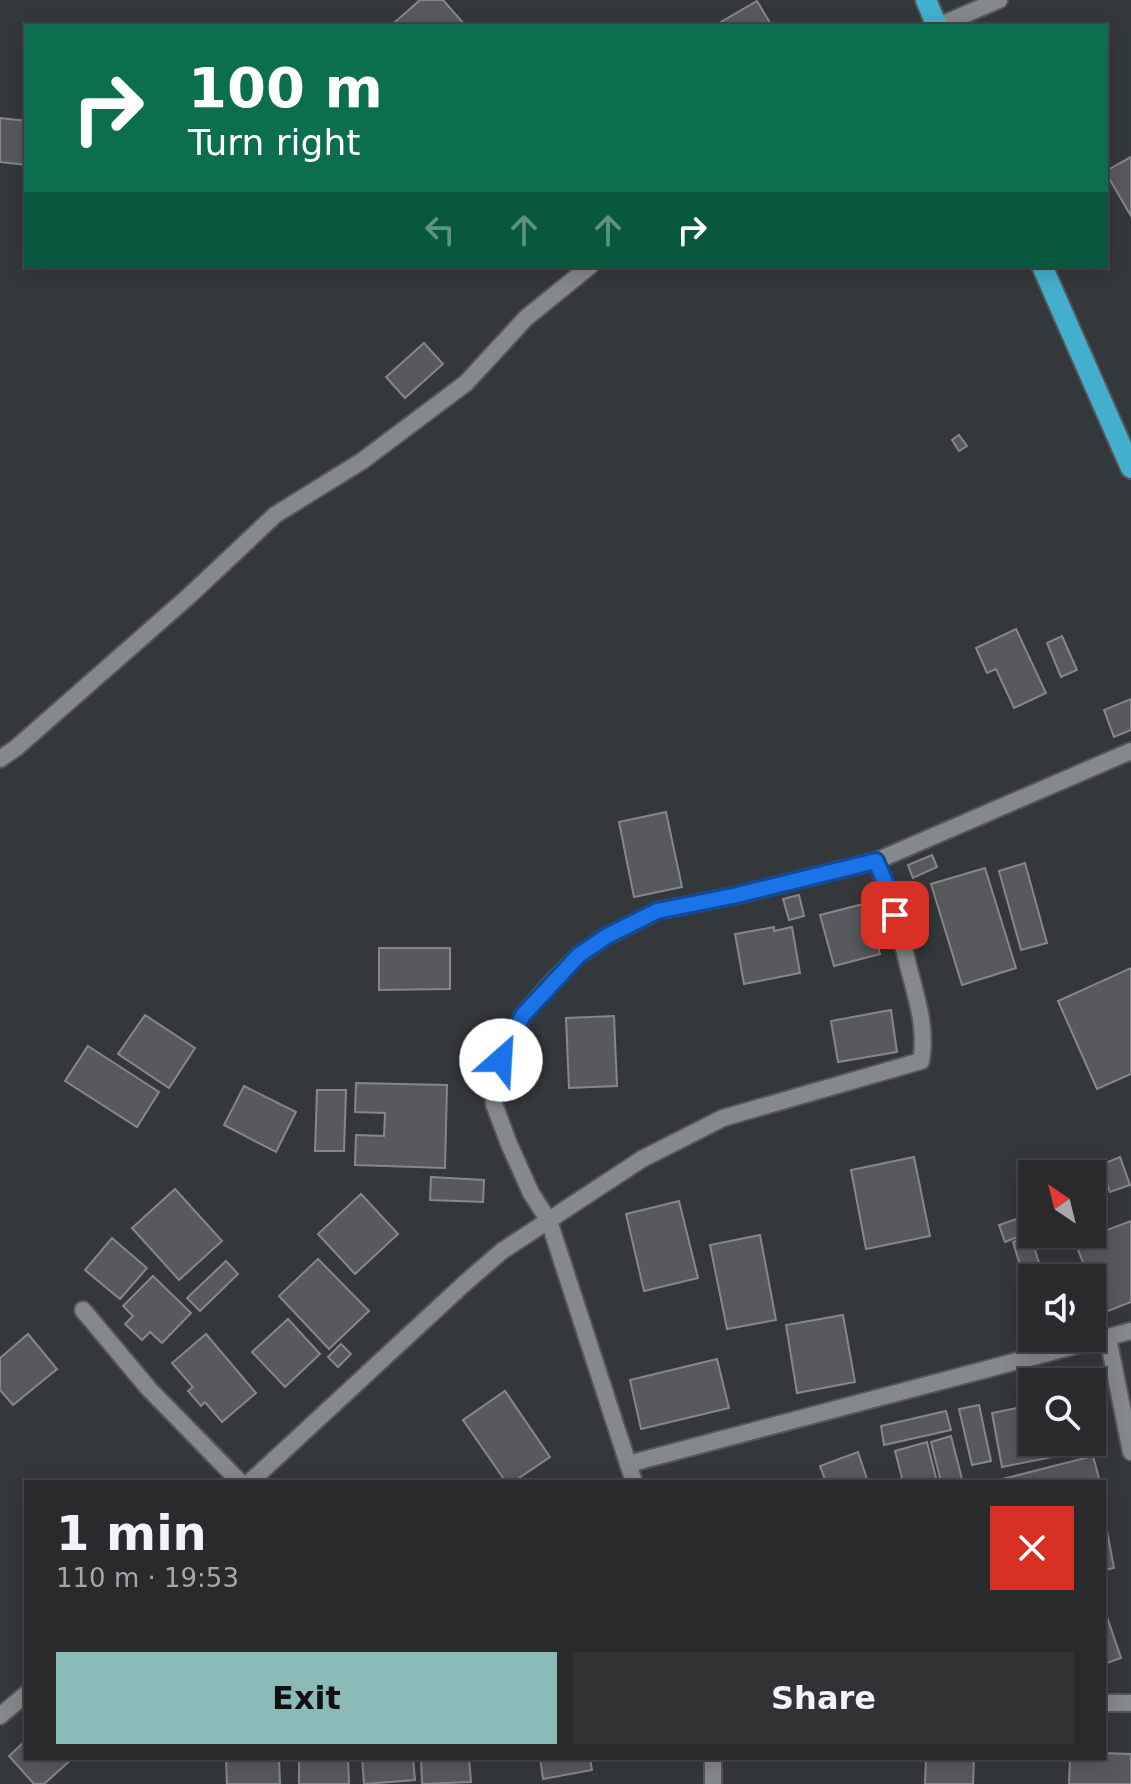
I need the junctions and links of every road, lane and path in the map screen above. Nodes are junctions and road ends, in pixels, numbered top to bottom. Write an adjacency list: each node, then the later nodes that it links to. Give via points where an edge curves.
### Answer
1 (926, 0): 3 (main road)
2 (999, 0): 4 (street)
3 (937, 24)
4 (943, 24)
5 (588, 268): 9 (street, via 526,318 466,383 362,461 275,515)
6 (1043, 268): 7 (main road)
7 (1131, 468)
8 (1131, 751): 10 (street)
9 (0, 759)
10 (876, 861): 11 (street, via 921,1016 921,1061 723,1118 642,1159); 11 (street, via 657,911 579,955 531,1006 501,1060 494,1104 531,1193)
11 (549, 1221): 16 (street); 18 (street, via 465,1283)
12 (83, 1310): 17 (street, via 149,1389)
13 (1131, 1331): 14 (street)
14 (1108, 1338): 15 (street); 16 (street)
15 (1131, 1452)
16 (628, 1464): 19 (street)
17 (238, 1480)
18 (252, 1480)
19 (633, 1480)
20 (24, 1696): 23 (street)
21 (1106, 1703): 22 (street)
22 (1131, 1703)
23 (0, 1716)
24 (713, 1760): 25 (street)
25 (713, 1784)

